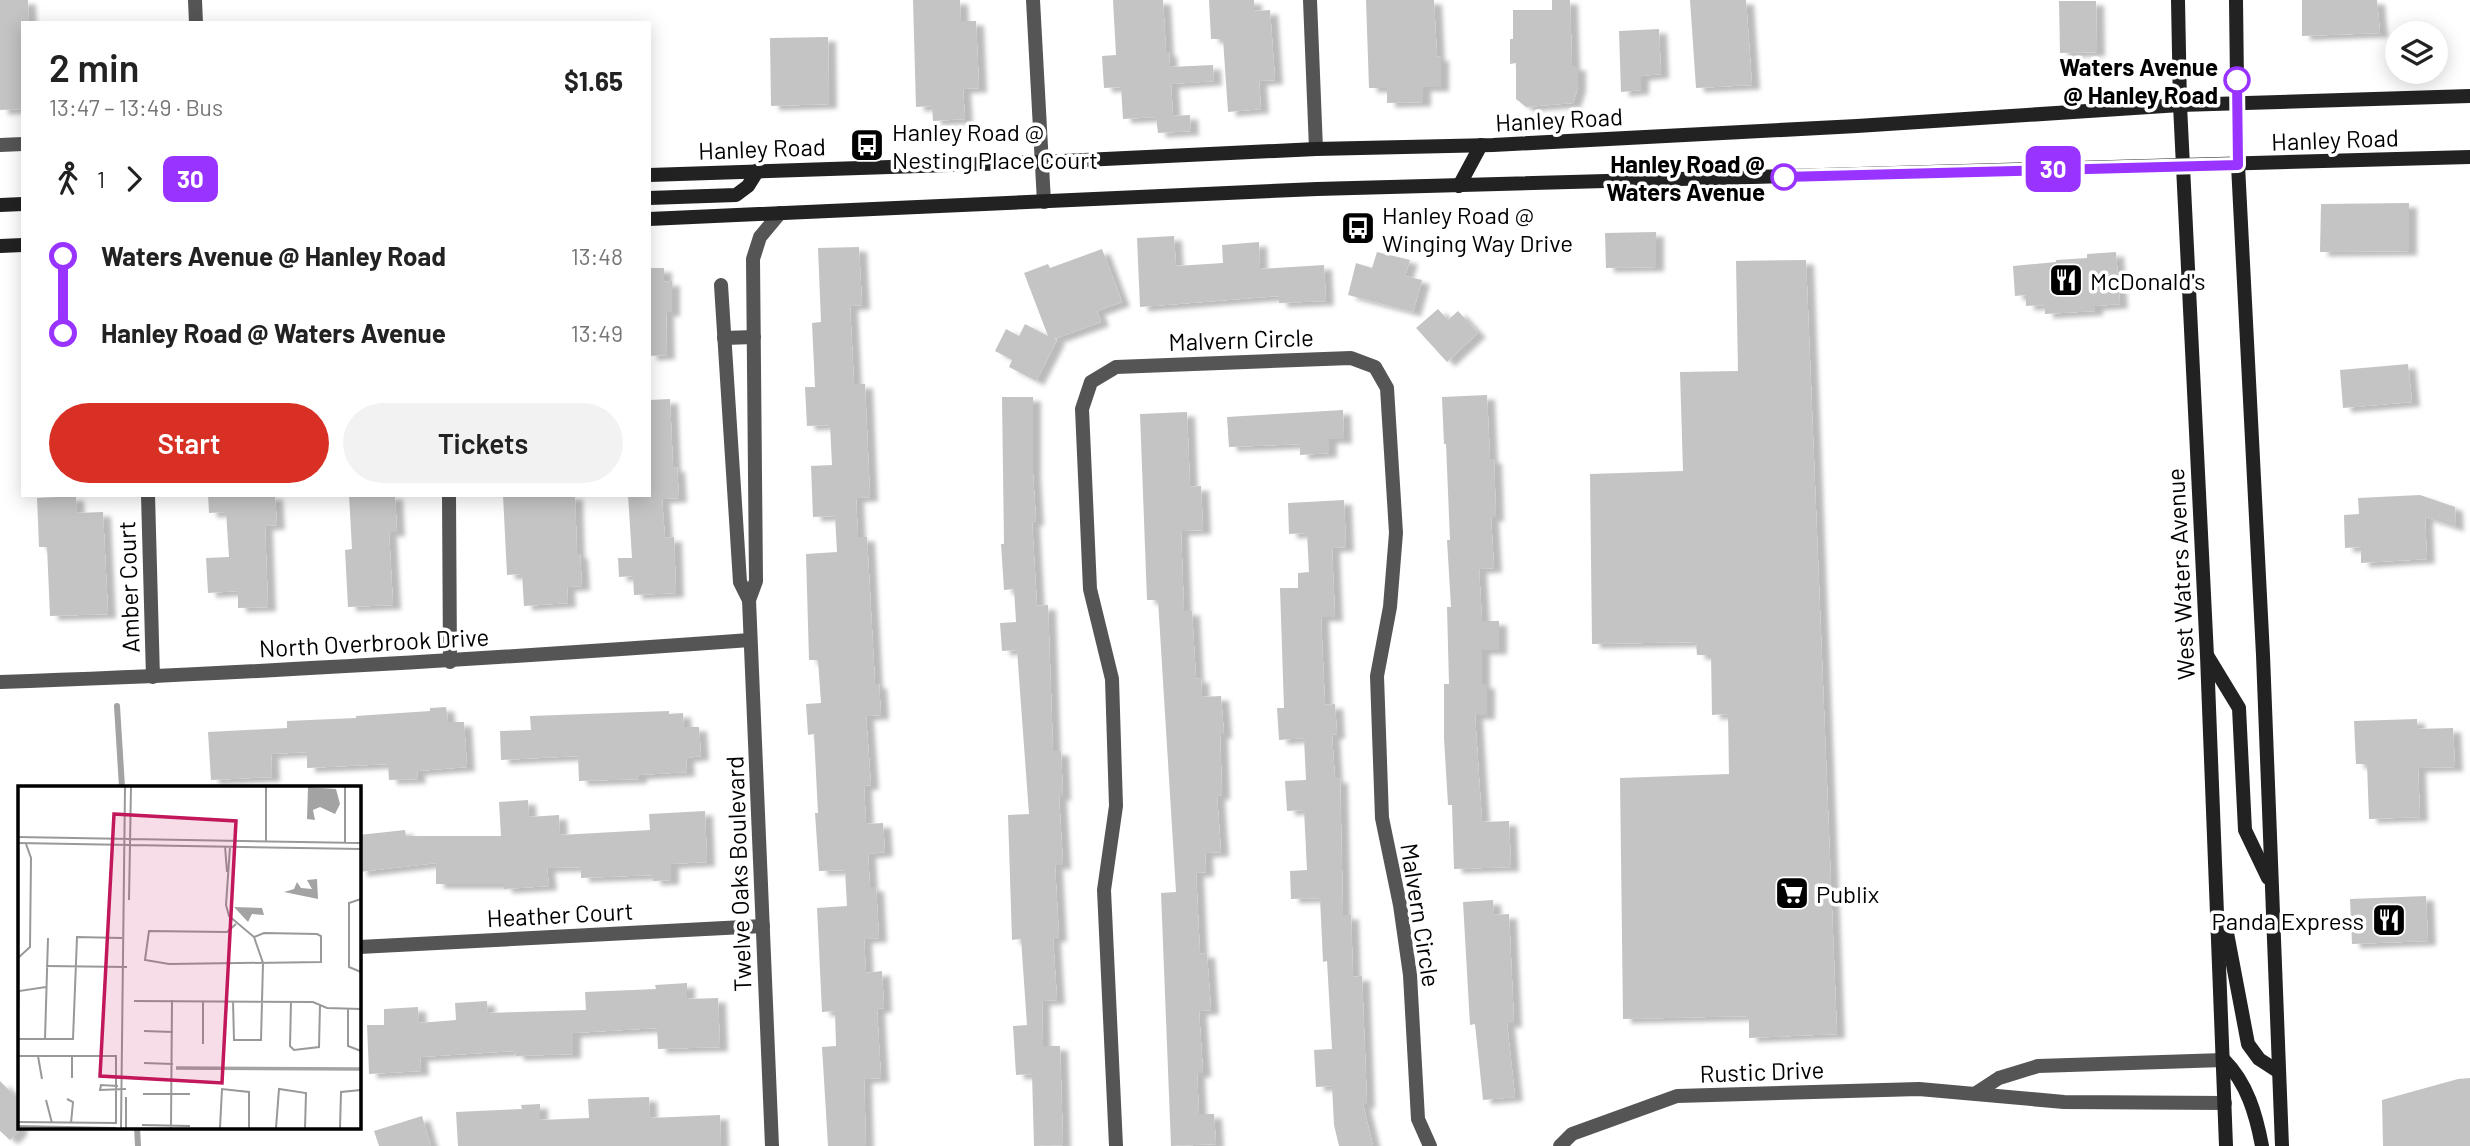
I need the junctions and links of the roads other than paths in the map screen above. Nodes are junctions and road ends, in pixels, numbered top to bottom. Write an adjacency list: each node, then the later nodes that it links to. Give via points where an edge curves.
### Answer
1 (195, 0): 6 (street)
2 (1033, 0): 15 (street)
3 (1310, 0): 13 (street)
4 (2178, 0): 8 (main road, West Waters Avenue)
5 (2236, 0): 9 (main road)
6 (196, 21)
7 (2470, 96): 9 (main road, Hanley Road)
8 (2180, 104): 9 (main road, Hanley Road); 12 (main road, Hanley Road); 16 (main road, West Waters Avenue)
9 (2238, 104): 17 (main road)
10 (21, 144): 11 (street)
11 (0, 145)
12 (1481, 145): 13 (main road, Hanley Road); 20 (main road)
13 (1316, 149): 15 (main road, Hanley Road)
14 (2470, 157): 17 (main road, Hanley Road)
15 (1042, 162): 18 (main road, Hanley Road); 22 (street)
16 (2184, 165): 17 (main road, Hanley Road); 20 (main road, Hanley Road); 36 (main road, West Waters Avenue)
17 (2238, 165): 41 (main road)
18 (758, 170): 19 (main road, Hanley Road); 21 (main road, via 736,195)
19 (651, 175)
20 (1459, 186): 22 (main road, Hanley Road)
21 (651, 198)
22 (1044, 202): 25 (main road, Hanley Road)
23 (21, 204): 24 (main road)
24 (0, 205)
25 (780, 213): 26 (main road, Hanley Road); 30 (street, Twelve Oaks Boulevard, via 760,237 753,259)
26 (651, 219)
27 (21, 245): 28 (main road)
28 (0, 246)
29 (721, 285): 31 (street, Twelve Oaks Boulevard)
30 (754, 337): 31 (street); 34 (street, Twelve Oaks Boulevard, via 756,581)
31 (724, 338): 34 (street, Twelve Oaks Boulevard, via 740,582)
32 (148, 497): 38 (street, Amber Court)
33 (449, 497): 37 (street)
34 (748, 600): 35 (street, Twelve Oaks Boulevard)
35 (750, 640): 37 (street, North Overbrook Drive); 42 (street, Twelve Oaks Boulevard)
36 (2207, 656): 40 (main road, West Waters Avenue); 41 (main road, via 2239,708 2245,830)
37 (450, 662): 38 (street, North Overbrook Drive)
38 (153, 677): 39 (street, North Overbrook Drive)
39 (0, 682)
40 (2216, 863): 44 (main road, West Waters Avenue); 45 (main road, via 2248,1044)
41 (2272, 886): 45 (main road)
42 (763, 926): 43 (street, Heather Court); 48 (street, Twelve Oaks Boulevard)
43 (360, 947)
44 (2224, 1060): 46 (street, via 2038,1066 1999,1078); 47 (main road, West Waters Avenue); 53 (main road, via 2239,1074)
45 (2278, 1072): 54 (main road)
46 (1976, 1093): 47 (street, Rustic Drive, via 2064,1102); 51 (street, Rustic Drive, via 1919,1089 1677,1096 1572,1134)
47 (2225, 1103): 52 (main road, West Waters Avenue)
48 (772, 1146)
49 (1115, 1146): 50 (street, Malvern Circle, via 1104,890 1116,806 1112,679 1090,589 1082,409 1091,382 1116,367 1350,358 1375,367 1387,388 1395,533 1390,607 1377,676 1382,818 1410,975 1418,1119)
50 (1430, 1146)
51 (1560, 1146)
52 (2227, 1146)
53 (2262, 1146)
54 (2282, 1146)

